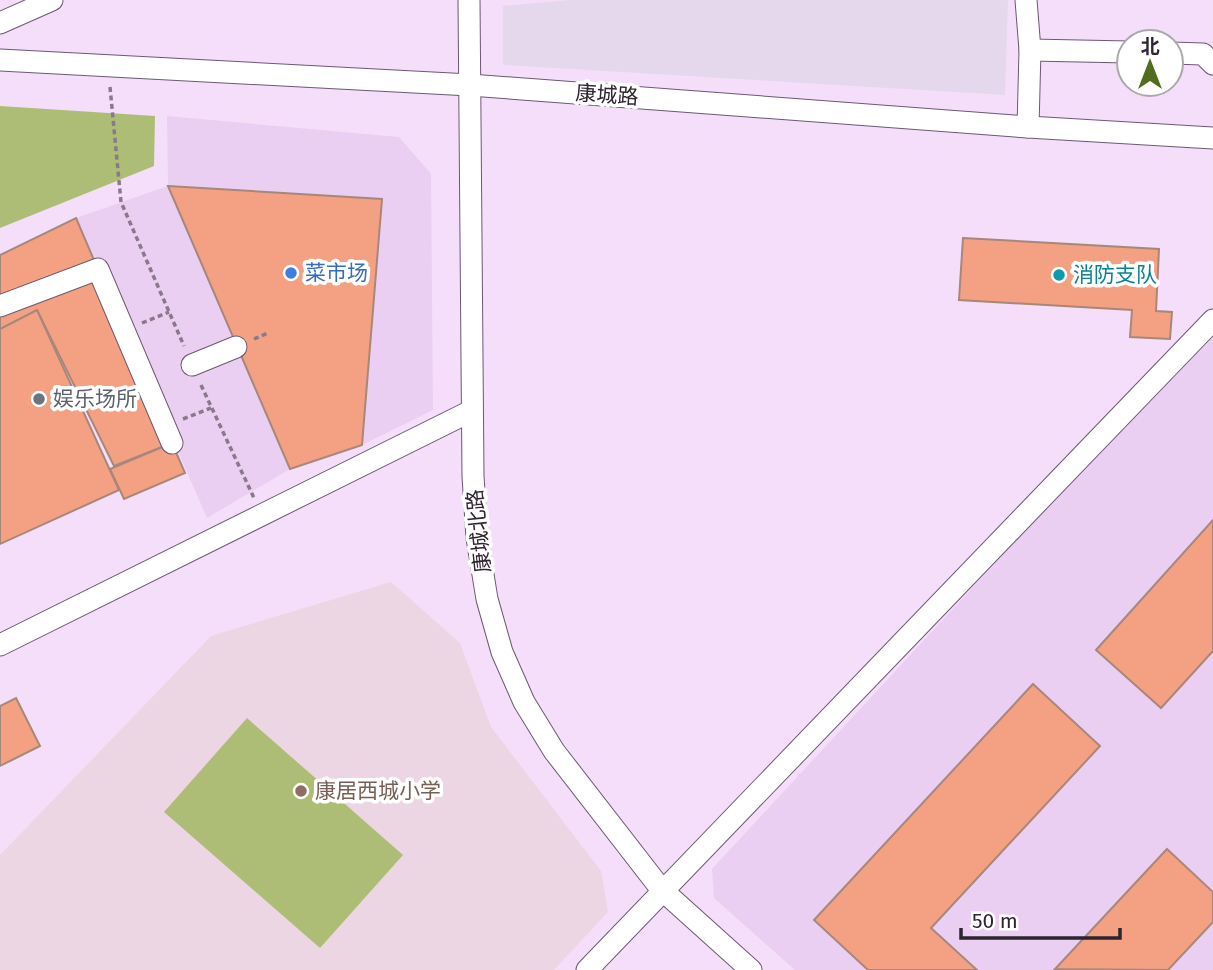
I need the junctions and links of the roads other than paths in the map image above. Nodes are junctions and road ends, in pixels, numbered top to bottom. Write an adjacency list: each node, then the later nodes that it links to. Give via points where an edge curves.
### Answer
1 (469, 0): 10 (street, 康城北路)
2 (1026, 0): 5 (street)
3 (43, 3): 4 (street)
4 (0, 23)
5 (1030, 50): 6 (street); 11 (street)
6 (1115, 52)
7 (1185, 53): 9 (street, via 1203,54)
8 (0, 60): 10 (street, 康城路)
9 (1213, 64)
10 (470, 85): 11 (street, 康城路); 17 (street, 康城北路)
11 (1028, 127): 12 (street, 康城路)
12 (1213, 138)
13 (0, 306): 18 (street, via 97,269)
14 (1213, 320): 20 (street)
15 (236, 347): 16 (street)
16 (192, 365)
17 (471, 411): 19 (street); 20 (street, 康城北路, via 477,538 502,652 524,702 554,751)
18 (169, 435)
19 (0, 645)
20 (661, 889): 21 (street); 22 (street, 康城北路)
21 (587, 970)
22 (751, 970)

